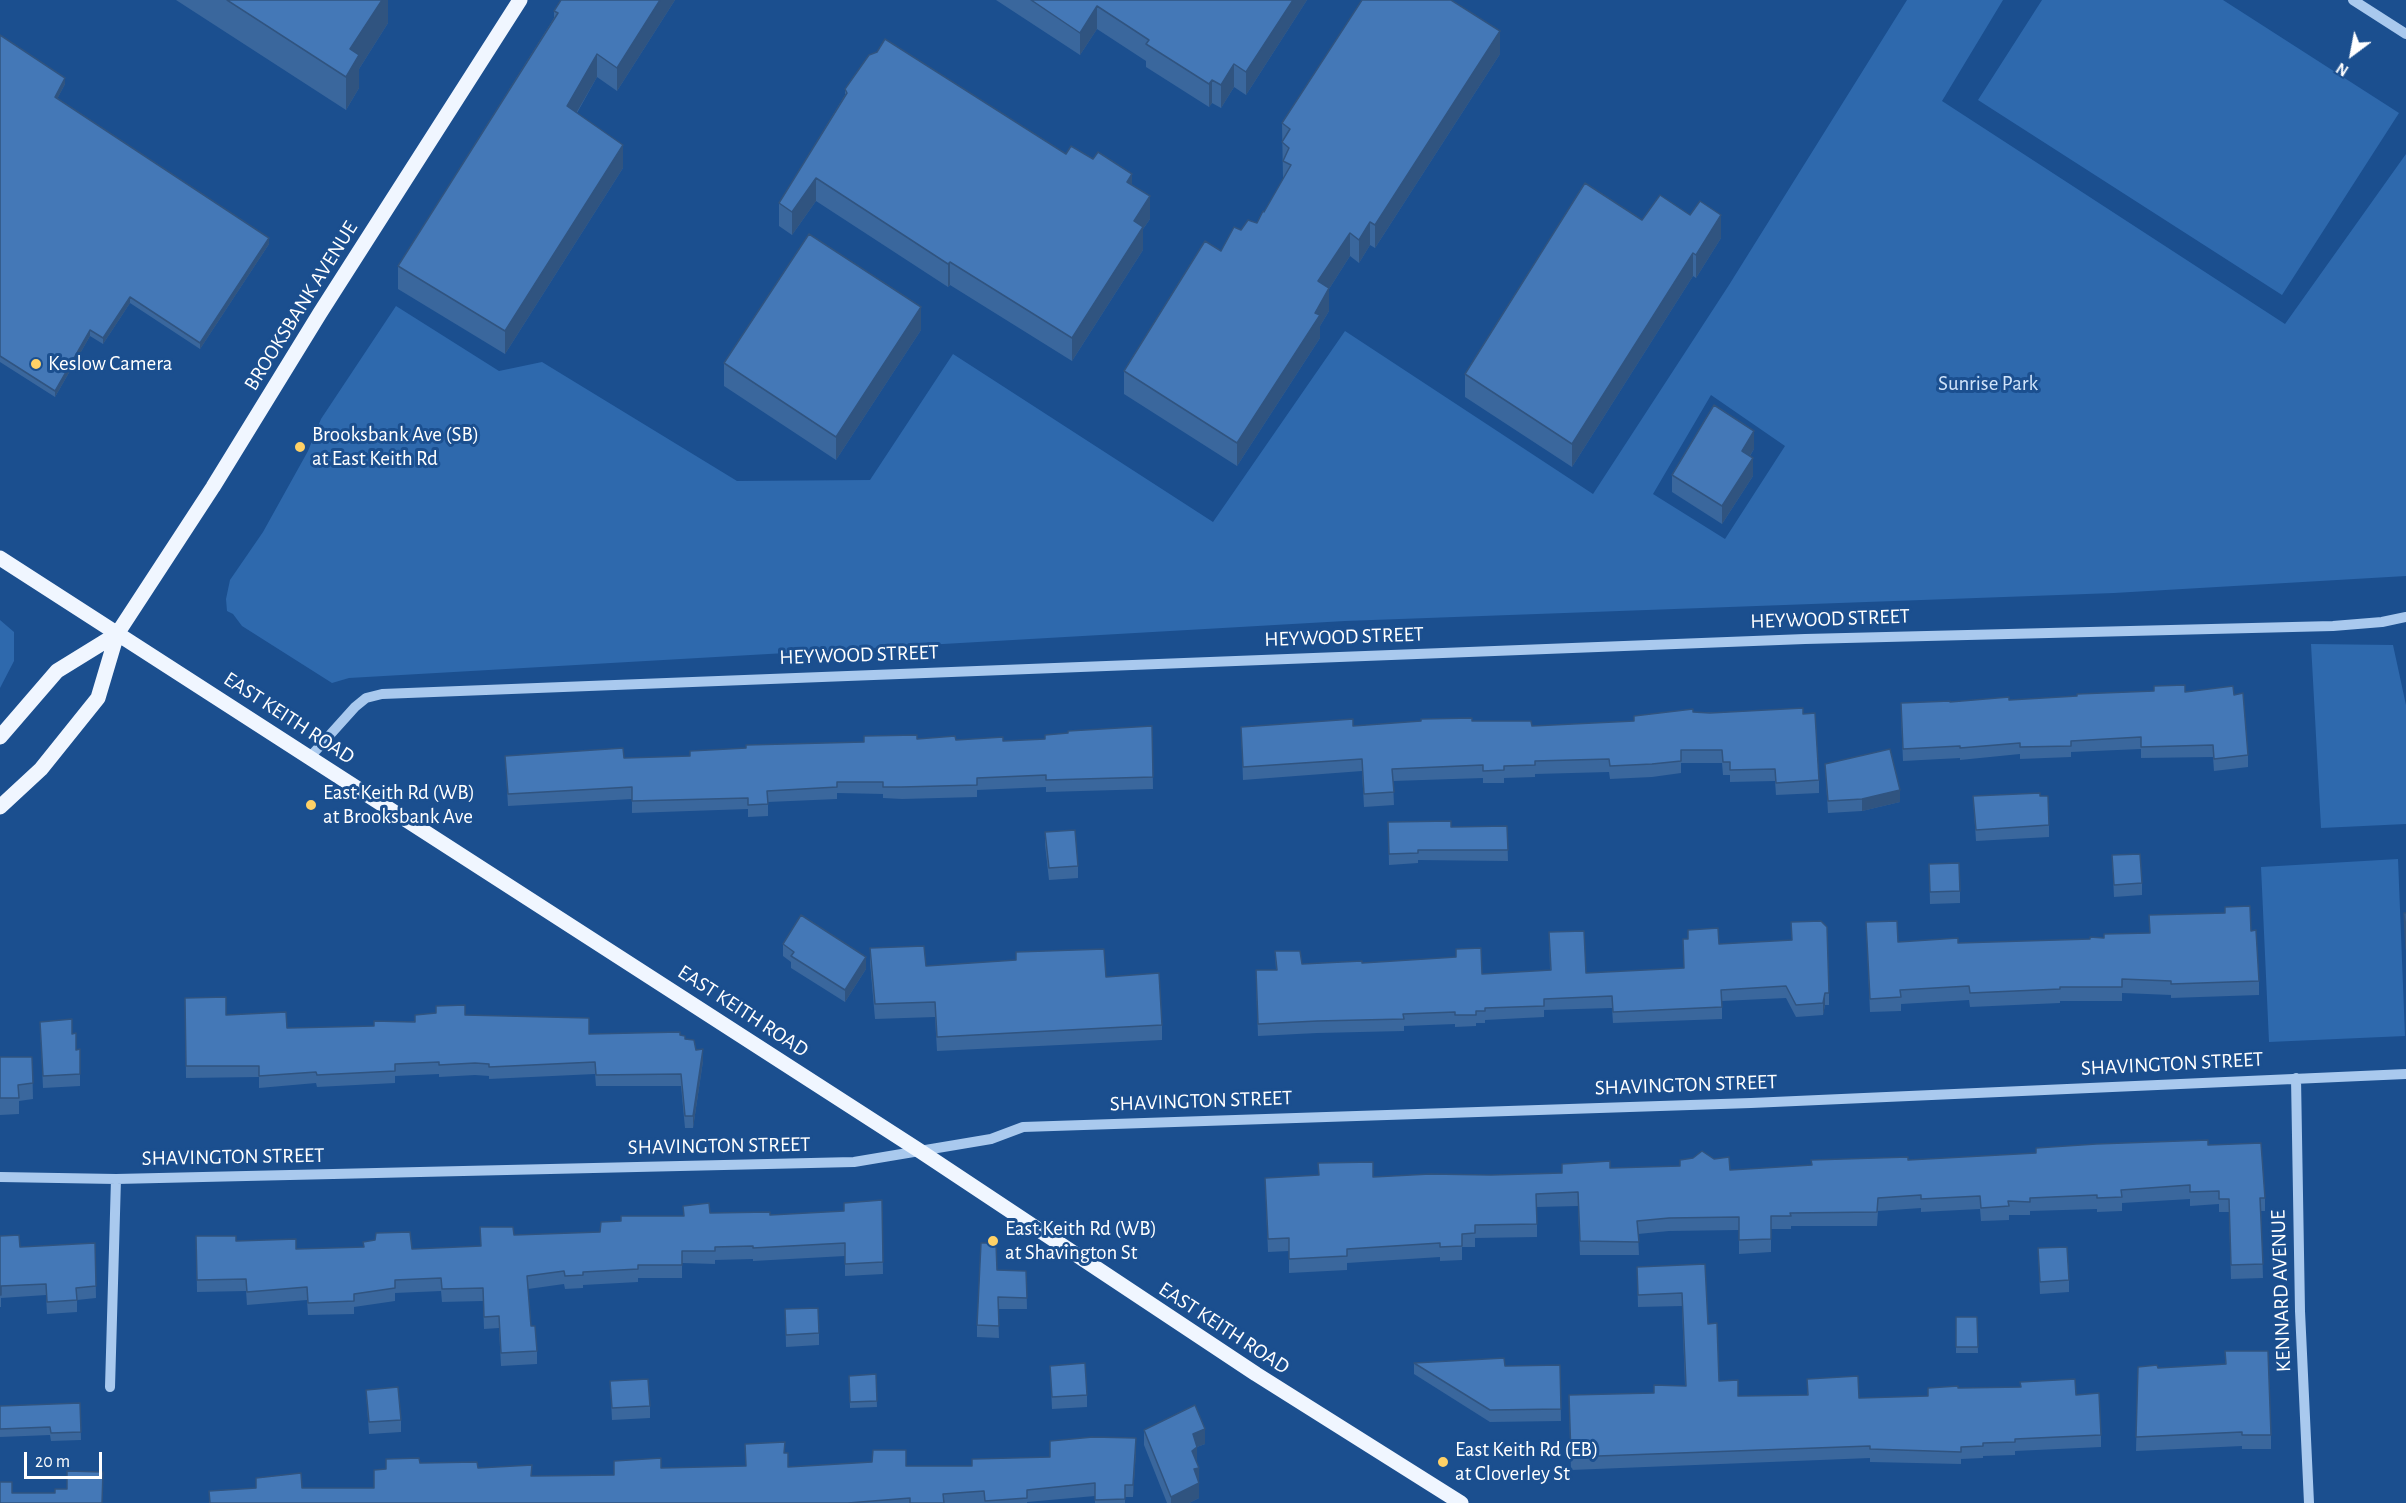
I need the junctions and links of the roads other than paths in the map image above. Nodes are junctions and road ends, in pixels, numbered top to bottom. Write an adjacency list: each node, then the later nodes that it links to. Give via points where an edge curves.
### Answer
1 (520, 0): 6 (main road, BROOKSBANK AVENUE)
2 (2353, 0): 3 (street)
3 (2406, 34)
4 (0, 558): 6 (main road, EAST KEITH ROAD)
5 (2406, 617): 8 (street, HEYWOOD STREET, via 2333,626 1805,639 382,694 366,698 354,707)
6 (117, 634): 7 (main road, via 57,671); 8 (main road, EAST KEITH ROAD); 9 (main road, via 98,698 41,769)
7 (0, 737)
8 (310, 757): 12 (main road, EAST KEITH ROAD)
9 (0, 807)
10 (2406, 1074): 11 (street, SHAVINGTON STREET)
11 (2296, 1078): 12 (street, SHAVINGTON STREET, via 1751,1103 1023,1127 991,1139); 17 (street, KENNARD AVENUE, via 2300,1311)
12 (920, 1151): 14 (street, SHAVINGTON STREET, via 854,1162); 16 (main road, EAST KEITH ROAD, via 1256,1374)
13 (0, 1177): 14 (street, SHAVINGTON STREET)
14 (116, 1179): 15 (street)
15 (110, 1387)
16 (1461, 1503)
17 (2309, 1503)

